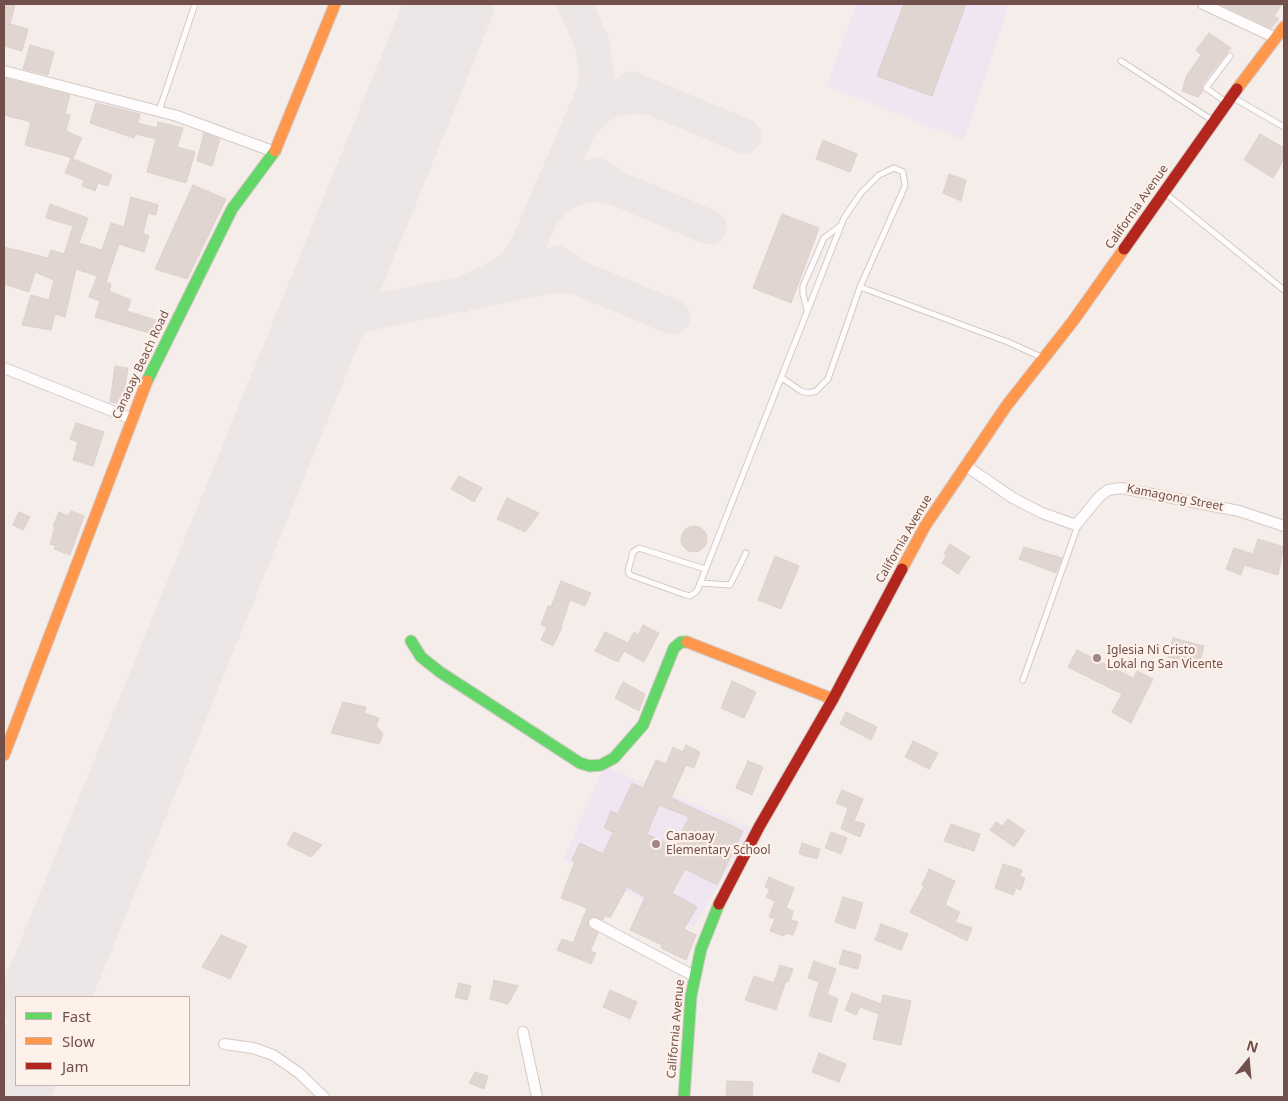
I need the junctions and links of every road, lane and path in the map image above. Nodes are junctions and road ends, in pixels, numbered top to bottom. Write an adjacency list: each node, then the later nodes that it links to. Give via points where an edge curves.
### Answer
1 (195, 4): 10 (lane)
2 (335, 4): 13 (street, Canaoay Beach Road)
3 (1203, 4): 5 (street)
4 (1284, 27): 5 (street, California Avenue)
5 (1276, 38): 9 (street, California Avenue)
6 (1230, 56): 9 (lane, via 1206,88)
7 (1121, 61): 11 (lane)
8 (4, 71): 10 (street)
9 (1229, 100): 11 (street, California Avenue); 12 (lane)
10 (159, 111): 13 (street)
11 (1215, 121): 14 (street, California Avenue)
12 (1284, 126)
13 (275, 152): 22 (street, Canaoay Beach Road, via 232,209)
14 (1165, 193): 17 (lane); 19 (street, California Avenue)
15 (840, 226): 16 (lane, via 861,193 879,175 894,168 903,172 905,186); 18 (lane); 18 (lane, via 824,238 803,286)
16 (860, 287): 19 (lane, via 1008,342); 21 (lane, via 824,385 808,393)
17 (1284, 290)
18 (807, 310): 21 (lane)
19 (1044, 359): 23 (street, California Avenue, via 1007,405)
20 (4, 368): 22 (street)
21 (782, 378): 27 (lane)
22 (130, 418): 32 (street, Canaoay Beach Road)
23 (966, 466): 24 (street, via 1013,498 1042,513); 31 (street, California Avenue, via 925,526)
24 (1078, 524): 25 (street, Kamagong Street, via 1100,496 1108,490 1121,488 1239,511); 30 (lane)
25 (1284, 526)
26 (746, 553): 28 (lane, via 730,585)
27 (705, 570): 28 (lane); 28 (lane, via 640,548 633,552 628,571 630,575 690,596)
28 (700, 583)
29 (411, 641): 31 (street, via 421,657 440,672 580,763 590,766 601,765 614,758 642,725 674,648 681,642)
30 (1023, 680)
31 (833, 699): 34 (street, California Avenue, via 725,892 701,949)
32 (4, 755)
33 (594, 924): 34 (street)
34 (694, 976): 39 (street, California Avenue)
35 (523, 1032): 38 (street)
36 (224, 1044): 37 (street, via 273,1055 299,1073)
37 (324, 1097)
38 (537, 1097)
39 (684, 1097)

